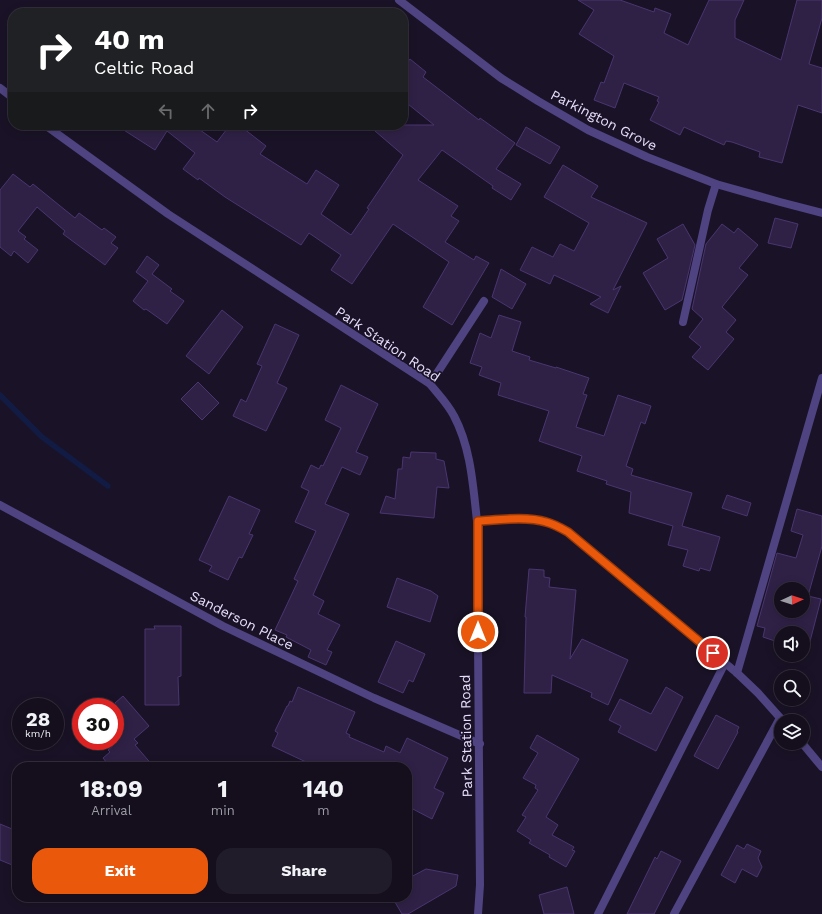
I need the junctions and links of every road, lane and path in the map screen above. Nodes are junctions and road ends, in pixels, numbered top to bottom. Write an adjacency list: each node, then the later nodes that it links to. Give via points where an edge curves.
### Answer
1 (399, 0): 5 (street, Parkington Grove, via 501,78 538,101 588,130 647,158)
2 (0, 88): 3 (street)
3 (8, 94)
4 (52, 130): 10 (street, Park Station Road, via 168,214)
5 (716, 184): 6 (street, Parkington Grove); 8 (street)
6 (822, 213)
7 (484, 301): 10 (street)
8 (683, 322)
9 (822, 378): 14 (street)
10 (430, 384): 12 (street, Park Station Road, via 454,414 461,429 470,465)
11 (0, 505): 17 (street, Sanderson Place, via 223,626 374,698)
12 (478, 521): 13 (street, via 533,519 545,521 568,532); 17 (street, Park Station Road)
13 (725, 663): 14 (street); 21 (street)
14 (737, 673): 15 (street)
15 (776, 714)
16 (774, 733): 22 (street)
17 (480, 744): 20 (street, Park Station Road)
18 (809, 750): 19 (street)
19 (821, 763)
20 (478, 914)
21 (598, 914)
22 (674, 914)

